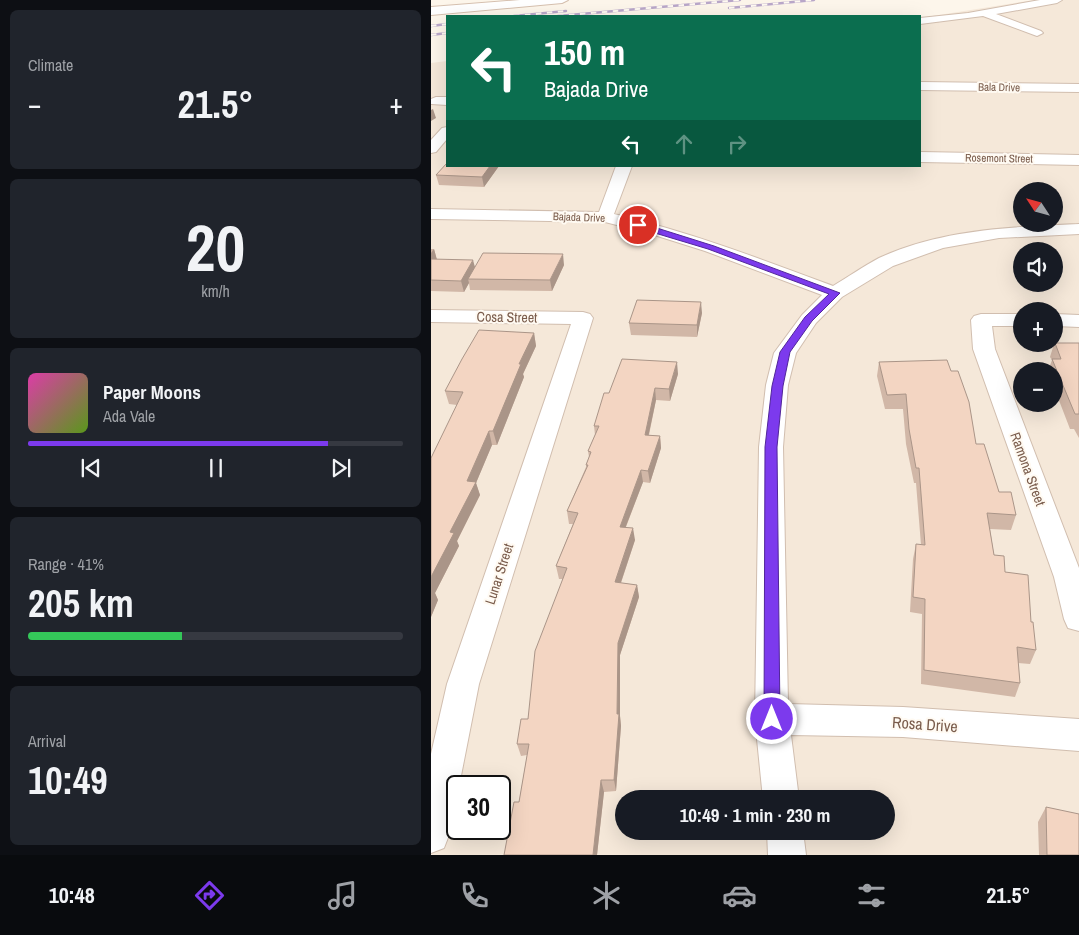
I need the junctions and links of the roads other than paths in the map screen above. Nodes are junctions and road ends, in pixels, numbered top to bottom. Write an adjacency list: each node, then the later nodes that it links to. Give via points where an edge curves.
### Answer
1 (469, 0): 4 (main road)
2 (562, 0): 5 (main road)
3 (1057, 0): 6 (street)
4 (431, 3)
5 (431, 11)
6 (982, 13): 7 (street); 8 (street)
7 (921, 21)
8 (1037, 33)
9 (921, 86): 10 (street, Bala Drive)
10 (1079, 88)
11 (446, 132): 12 (street)
12 (431, 149)
13 (921, 157): 14 (street, Rosemont Street)
14 (1079, 160)
15 (624, 167): 17 (street)
16 (431, 214): 17 (street, Bajada Drive)
17 (605, 217): 19 (street, Bajada Drive, via 711,247)
18 (1079, 229): 19 (street, via 999,233 939,243 886,262)
19 (835, 293): 26 (street, via 809,319 785,352 777,386 771,447)
20 (431, 316): 21 (street, Cosa Street)
21 (583, 318): 29 (street, Lunar Street, via 463,684)
22 (1013, 320): 25 (street, Ramona Street, via 981,320 984,349 1069,578)
23 (1063, 320): 24 (street)
24 (1079, 321)
25 (1079, 619)
26 (772, 719): 27 (street, Rosa Drive, via 903,722); 28 (street)
27 (1079, 735)
28 (780, 790)
29 (431, 835)
30 (786, 840): 31 (street)
31 (787, 855)

